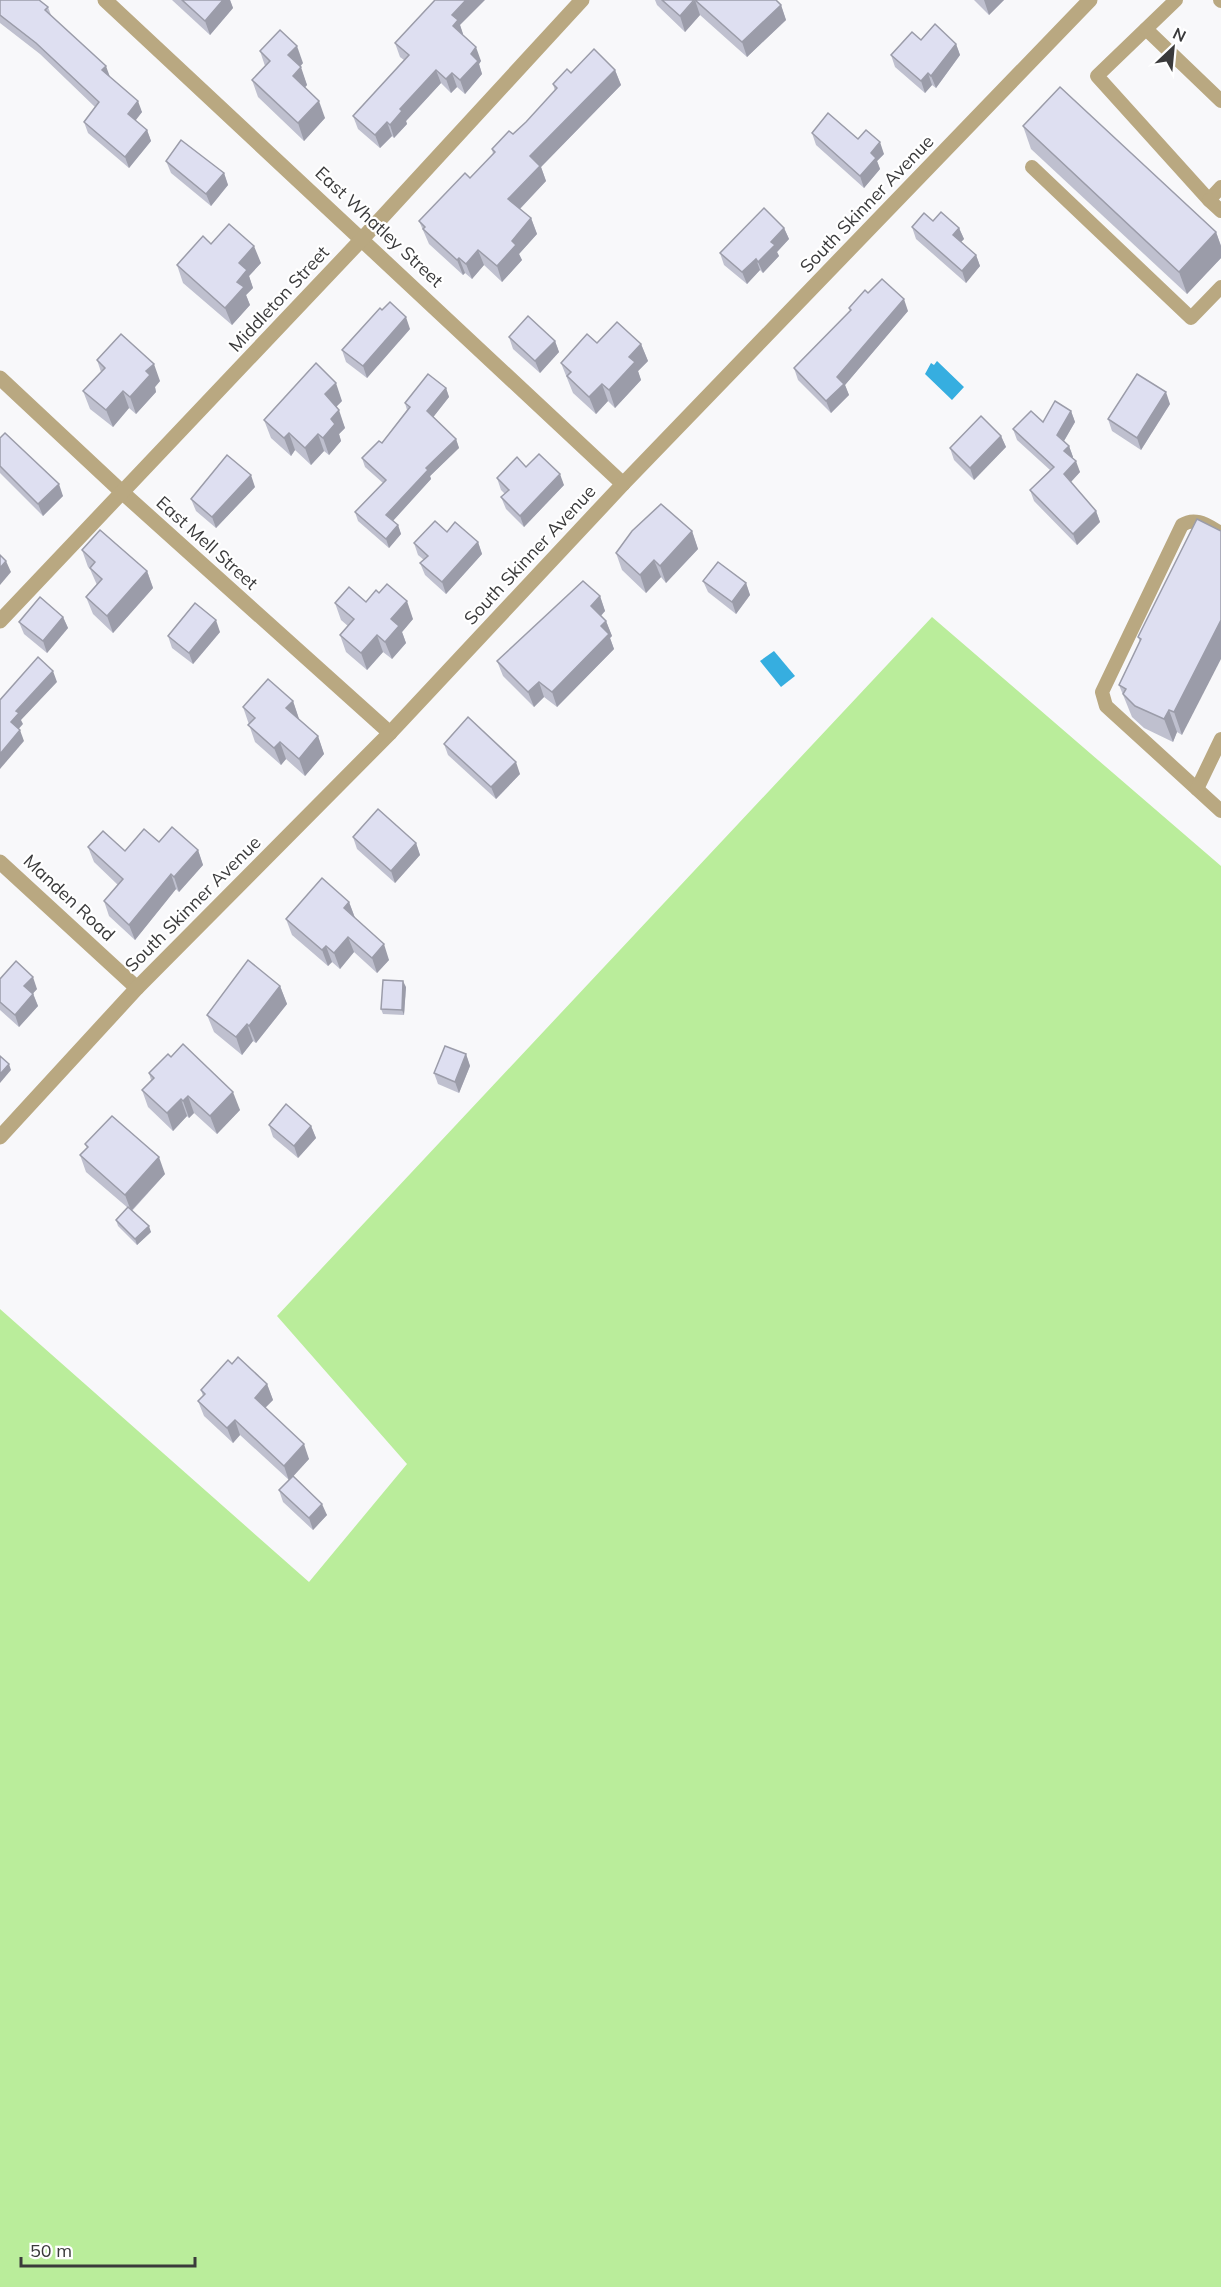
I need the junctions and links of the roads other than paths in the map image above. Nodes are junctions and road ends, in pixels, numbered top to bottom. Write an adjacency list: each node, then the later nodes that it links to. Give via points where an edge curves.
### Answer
1 (105, 0): 11 (street, East Whatley Street)
2 (582, 0): 11 (street, Middleton Street)
3 (1090, 0): 14 (street, South Skinner Avenue)
4 (1176, 0): 5 (lane)
5 (1146, 29): 6 (lane); 9 (lane, via 1097,76)
6 (1221, 101)
7 (1032, 167): 12 (lane, via 1191,318)
8 (1221, 187): 9 (lane)
9 (1209, 201): 10 (lane)
10 (1221, 211)
11 (363, 238): 14 (street, East Whatley Street); 15 (street, Middleton Street)
12 (1221, 288)
13 (0, 378): 15 (street, East Mell Street)
14 (623, 484): 18 (street, South Skinner Avenue)
15 (123, 493): 17 (street, Middleton Street); 18 (street, East Mell Street)
16 (1221, 533): 20 (lane, via 1197,521 1189,520 1182,525 1102,692 1106,706)
17 (0, 621)
18 (390, 734): 23 (street, South Skinner Avenue)
19 (1221, 739): 20 (lane)
20 (1197, 789): 21 (lane)
21 (1221, 810)
22 (0, 862): 23 (street, Manden Road)
23 (137, 988): 24 (street, South Skinner Avenue)
24 (0, 1137)

